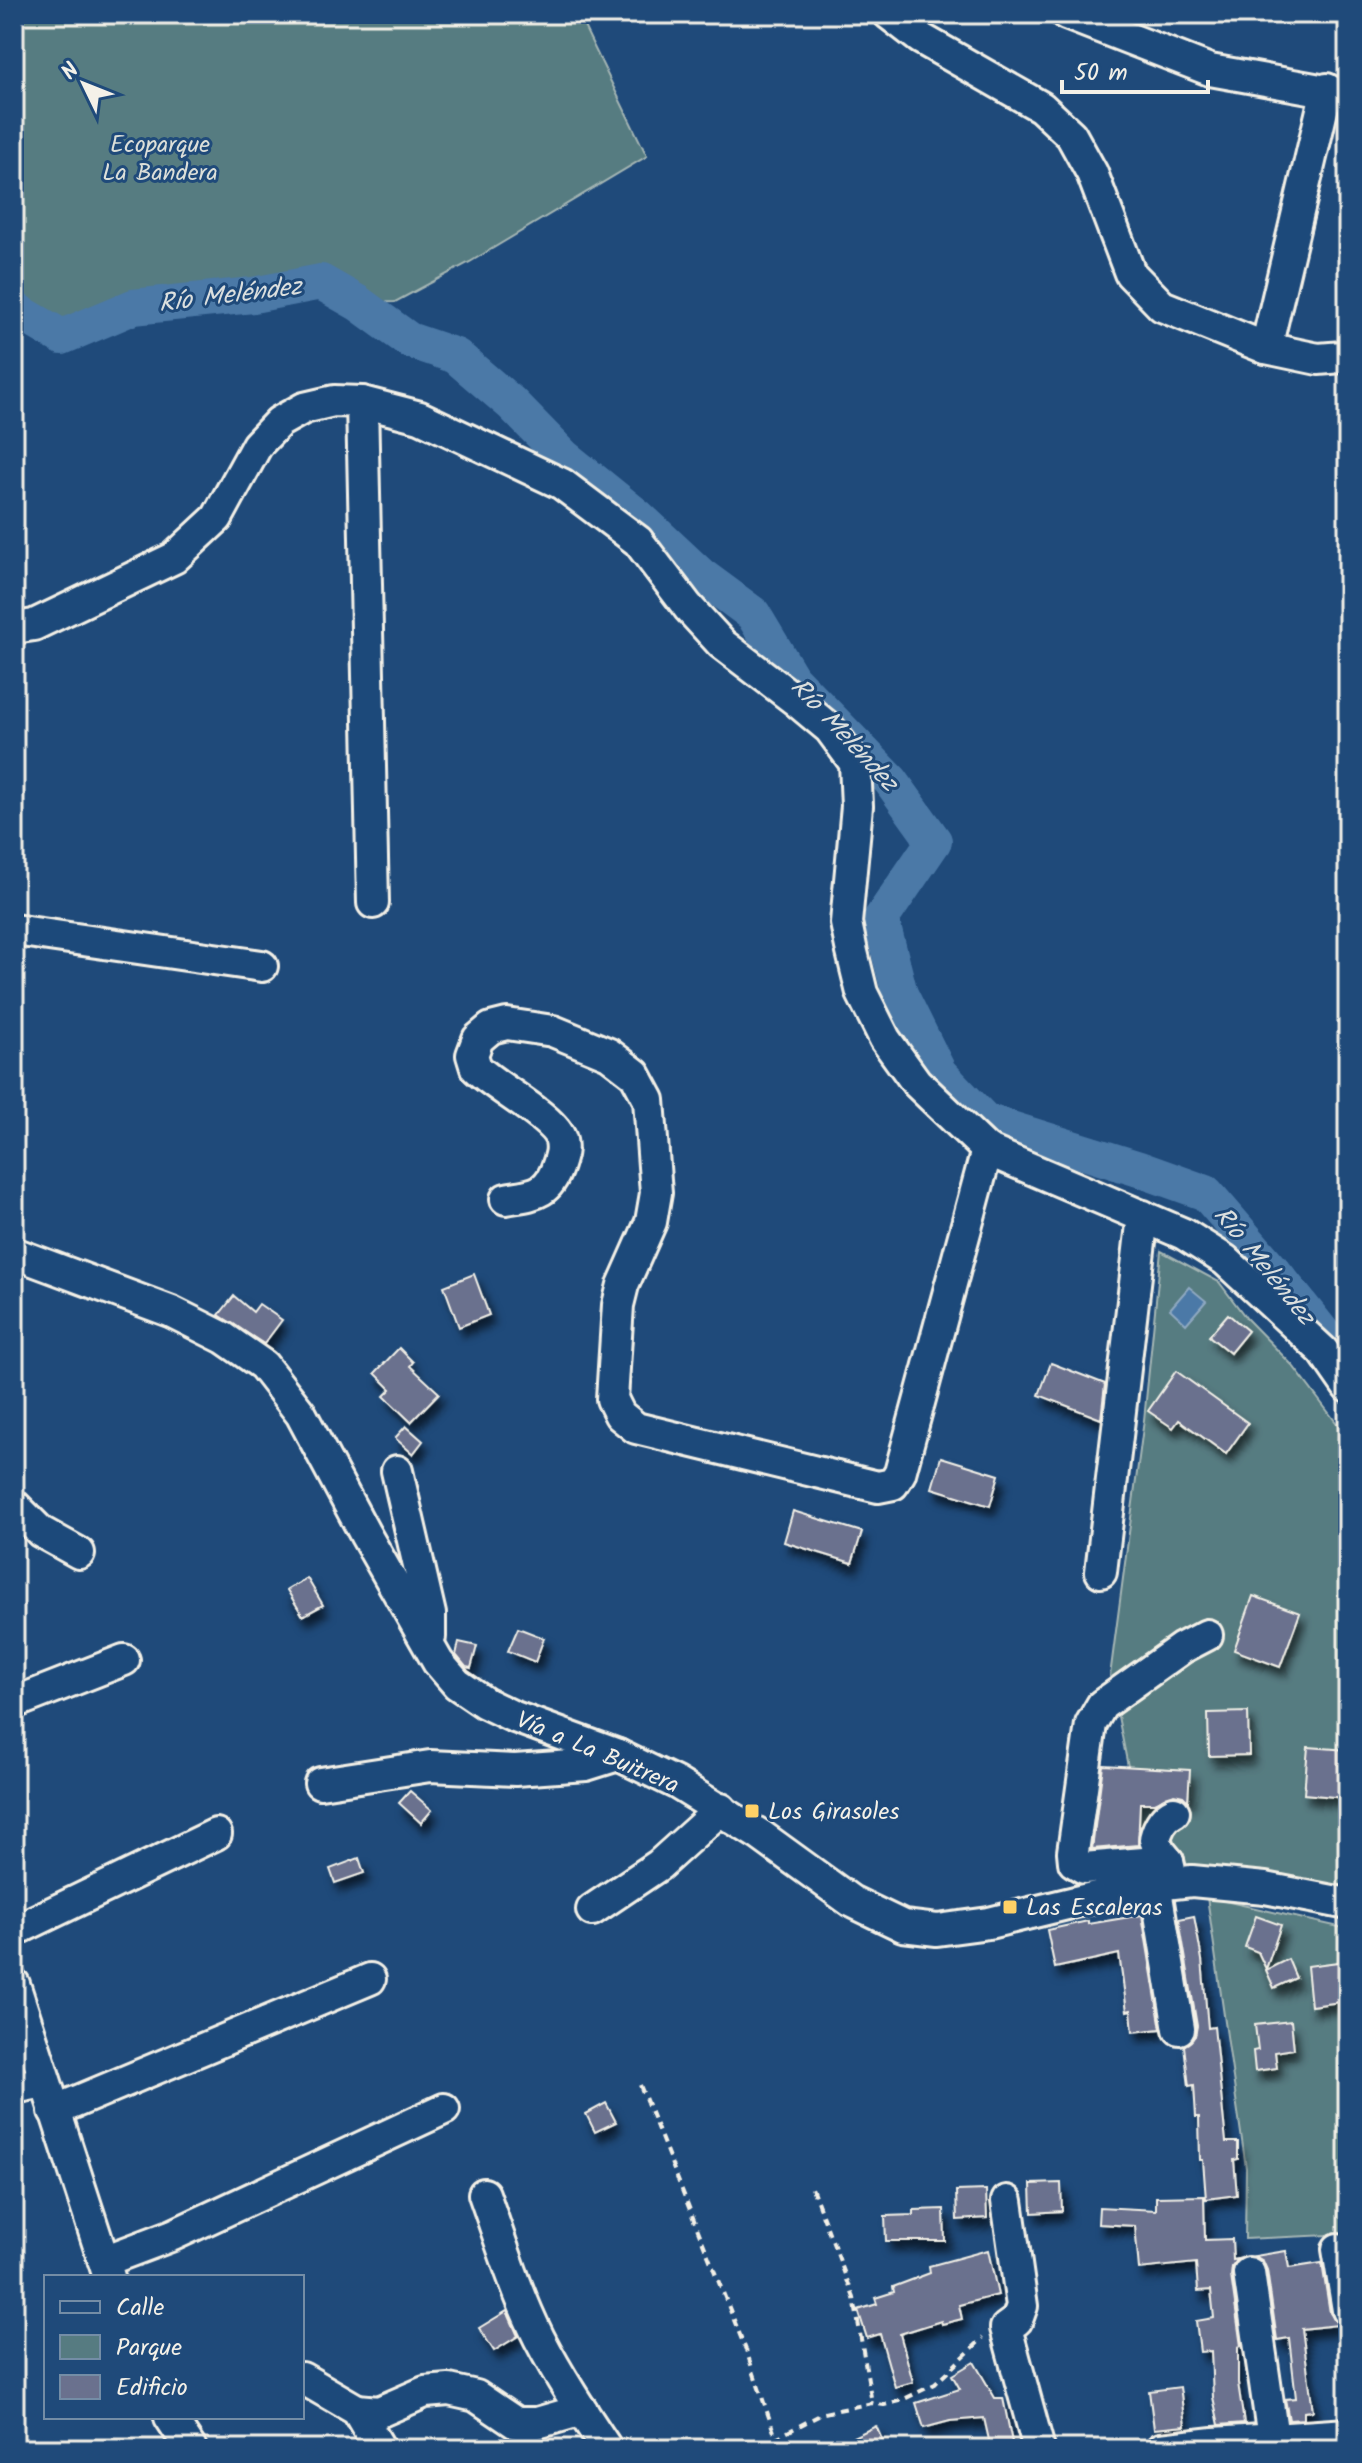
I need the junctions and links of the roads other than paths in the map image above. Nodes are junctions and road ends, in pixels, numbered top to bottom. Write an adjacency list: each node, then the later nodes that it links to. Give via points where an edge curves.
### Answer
1 (889, 14): 4 (street, via 920,38 1041,107 1071,135 1092,173 1130,273 1162,306)
2 (1066, 14): 3 (street, via 1210,70)
3 (1342, 92): 4 (street)
4 (1266, 348): 5 (street, via 1318,359)
5 (1348, 353)
6 (362, 402): 7 (street, via 304,408 279,422 257,445 217,518 174,558); 8 (street); 11 (street, via 420,417 562,484 638,541 722,644 830,729 855,763 857,806 846,923 862,993 885,1039 916,1082)
7 (21, 620)
8 (373, 903)
9 (14, 930): 10 (street)
10 (262, 966)
11 (987, 1150): 12 (street, via 900,1473 893,1484 878,1487 636,1428 620,1415 612,1399 618,1305 651,1222 656,1193 649,1100 635,1074 609,1054 553,1031 507,1024 478,1039 472,1055 476,1068 552,1124 561,1138 553,1179 534,1194); 13 (street)
12 (506, 1199)
13 (1143, 1216): 15 (street, via 1225,1260 1323,1351); 19 (street)
14 (14, 1253): 21 (street, Vía a La Buitrera, via 172,1312 263,1365 301,1414)
15 (1348, 1387)
16 (397, 1471): 21 (street, via 430,1614)
17 (14, 1505): 18 (street, via 41,1532)
18 (79, 1553)
19 (1101, 1572)
20 (1207, 1635): 29 (street, via 1102,1705 1091,1724 1074,1862 1084,1868)
21 (431, 1647): 24 (street, Vía a La Buitrera, via 457,1684 485,1703)
22 (124, 1660): 23 (street)
23 (14, 1703)
24 (618, 1755): 25 (street, via 586,1765 515,1770 430,1766); 26 (street, Vía a La Buitrera)
25 (320, 1783)
26 (721, 1809): 29 (street, Vía a La Buitrera, via 851,1901 903,1926 937,1930 989,1923); 31 (street, via 659,1865)
27 (1174, 1812): 29 (street, via 1161,1823 1155,1839)
28 (216, 1834): 32 (street)
29 (1165, 1876): 30 (street, Vía a La Buitrera); 35 (street)
30 (1348, 1904)
31 (592, 1910)
32 (14, 1931)
33 (370, 1979): 39 (street)
34 (14, 1984): 36 (street)
35 (1179, 2029)
36 (44, 2082): 37 (street); 39 (street)
37 (14, 2088)
38 (444, 2109): 43 (street)
39 (54, 2111): 43 (street)
40 (484, 2194): 48 (street, via 522,2300)
41 (1007, 2201): 56 (street, via 1022,2306 1017,2320 1006,2328)
42 (1338, 2249): 45 (street)
43 (107, 2269)
44 (1249, 2273): 51 (street)
45 (1348, 2310)
46 (304, 2379): 47 (street)
47 (357, 2410): 48 (street, via 379,2412 425,2392 449,2390 476,2396 516,2423 537,2423); 54 (street)
48 (582, 2410): 55 (street)
49 (171, 2419): 53 (street)
50 (1348, 2434): 51 (street)
51 (1273, 2438): 52 (street)
52 (1169, 2448): 57 (street)
53 (191, 2449)
54 (380, 2449)
55 (607, 2449)
56 (1039, 2449)
57 (1161, 2449)

